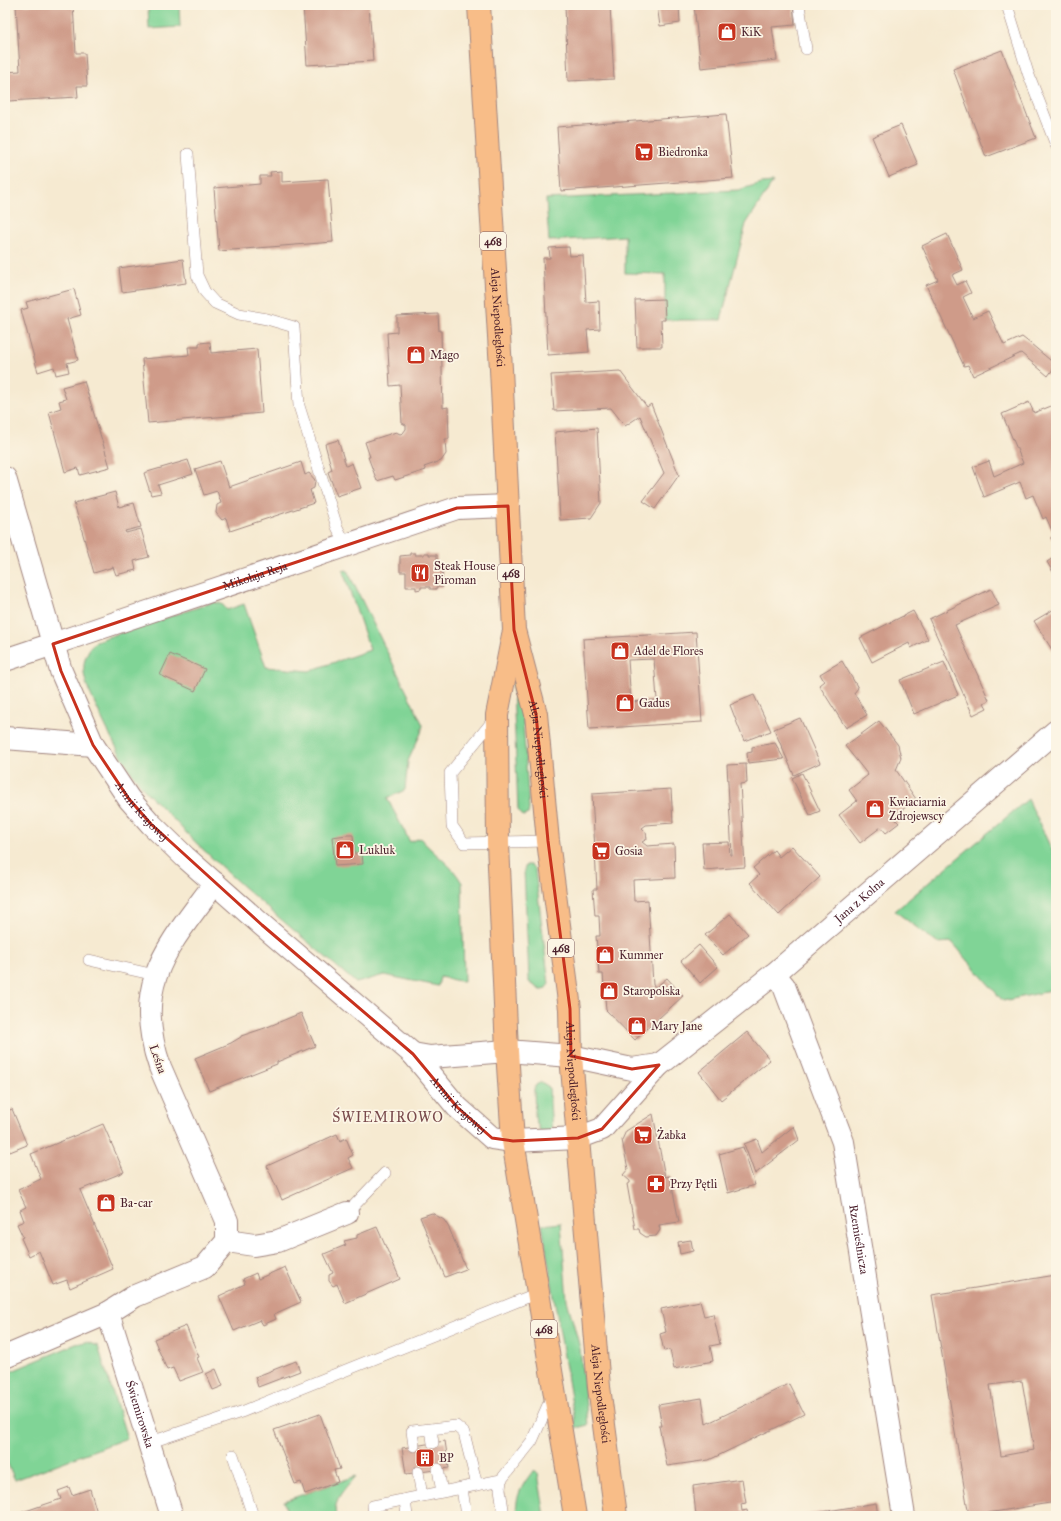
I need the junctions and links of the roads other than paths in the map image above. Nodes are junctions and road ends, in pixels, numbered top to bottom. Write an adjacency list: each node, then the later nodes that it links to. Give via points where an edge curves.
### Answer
1 (479, 5): 8 (main road, Aleja Niepodległości / 468)
2 (799, 5): 4 (lane)
3 (1007, 5): 5 (lane, via 1028,73)
4 (806, 49)
5 (1056, 145)
6 (188, 154): 9 (lane, via 197,275 204,292 215,303 239,314 294,327 299,406 337,526)
7 (5, 478): 11 (street, Armii Krajowej)
8 (508, 506): 9 (street, Mikołaja Reja, via 457,508); 10 (main road, Aleja Niepodległości / 468)
9 (346, 545): 11 (street, Mikołaja Reja)
10 (514, 630): 13 (main road, Aleja Niepodległości / 468); 17 (main road, Aleja Niepodległości / 468, via 536,714)
11 (53, 644): 12 (street, Mikołaja Reja); 16 (street, Armii Krajowej, via 60,671)
12 (5, 660)
13 (497, 715): 18 (main road, Aleja Niepodległości / 468); 18 (lane, via 450,773 452,826 464,843)
14 (1056, 731): 21 (street, Jana z Kolna)
15 (5, 738): 16 (street)
16 (92, 745): 19 (street, Armii Krajowej, via 138,809 162,835)
17 (548, 841): 18 (lane); 25 (main road, Aleja Niepodległości / 468, via 570,1009)
18 (498, 843): 23 (main road, Aleja Niepodległości / 468)
19 (215, 883): 22 (street, Leśna, via 173,941); 24 (street, Armii Krajowej)
20 (89, 960): 22 (lane)
21 (774, 974): 26 (street, Jana z Kolna); 57 (street, Rzemieślnicza, via 784,986 843,1142)
22 (155, 975): 31 (street, Leśna, via 150,1007 152,1044 227,1220)
23 (507, 1051): 24 (street, Armii Krajowej, via 430,1057); 25 (street, Armii Krajowej); 28 (main road, Aleja Niepodległości / 468)
24 (412, 1054): 28 (street, Armii Krajowej, via 457,1107 492,1138)
25 (571, 1056): 26 (street, Jana z Kolna, via 632,1069); 27 (main road, Aleja Niepodległości / 468)
26 (659, 1065): 27 (street, Jana z Kolna, via 602,1129)
27 (578, 1138): 28 (street, Armii Krajowej); 56 (main road, Aleja Niepodległości / 468, via 599,1387)
28 (513, 1141): 32 (main road, Aleja Niepodległości / 468)
29 (385, 1173): 30 (lane)
30 (347, 1213): 31 (street, via 278,1241 254,1245)
31 (227, 1240): 33 (street, via 205,1267 135,1296)
32 (538, 1293): 35 (main road, Aleja Niepodległości / 468); 37 (lane, via 244,1411)
33 (108, 1313): 34 (street); 37 (street, Świemirowska)
34 (5, 1357)
35 (554, 1392): 43 (lane, via 532,1440); 55 (main road, Aleja Niepodległości / 468)
36 (431, 1429): 38 (lane); 39 (lane, via 412,1431); 44 (lane, via 456,1426 464,1433)
37 (148, 1443): 49 (street, Świemirowska)
38 (433, 1443)
39 (414, 1446)
40 (233, 1455): 50 (lane)
41 (438, 1469): 46 (lane)
42 (418, 1472): 47 (lane)
43 (501, 1480): 44 (lane); 54 (lane)
44 (477, 1485): 45 (lane)
45 (462, 1488): 46 (lane); 53 (lane)
46 (442, 1492): 47 (lane)
47 (422, 1496): 48 (lane)
48 (405, 1500): 51 (lane, via 373,1506); 52 (lane)
49 (172, 1516)
50 (253, 1516)
51 (374, 1516)
52 (407, 1516)
53 (466, 1516)
54 (504, 1516)
55 (575, 1516)
56 (616, 1516)
57 (904, 1516)

